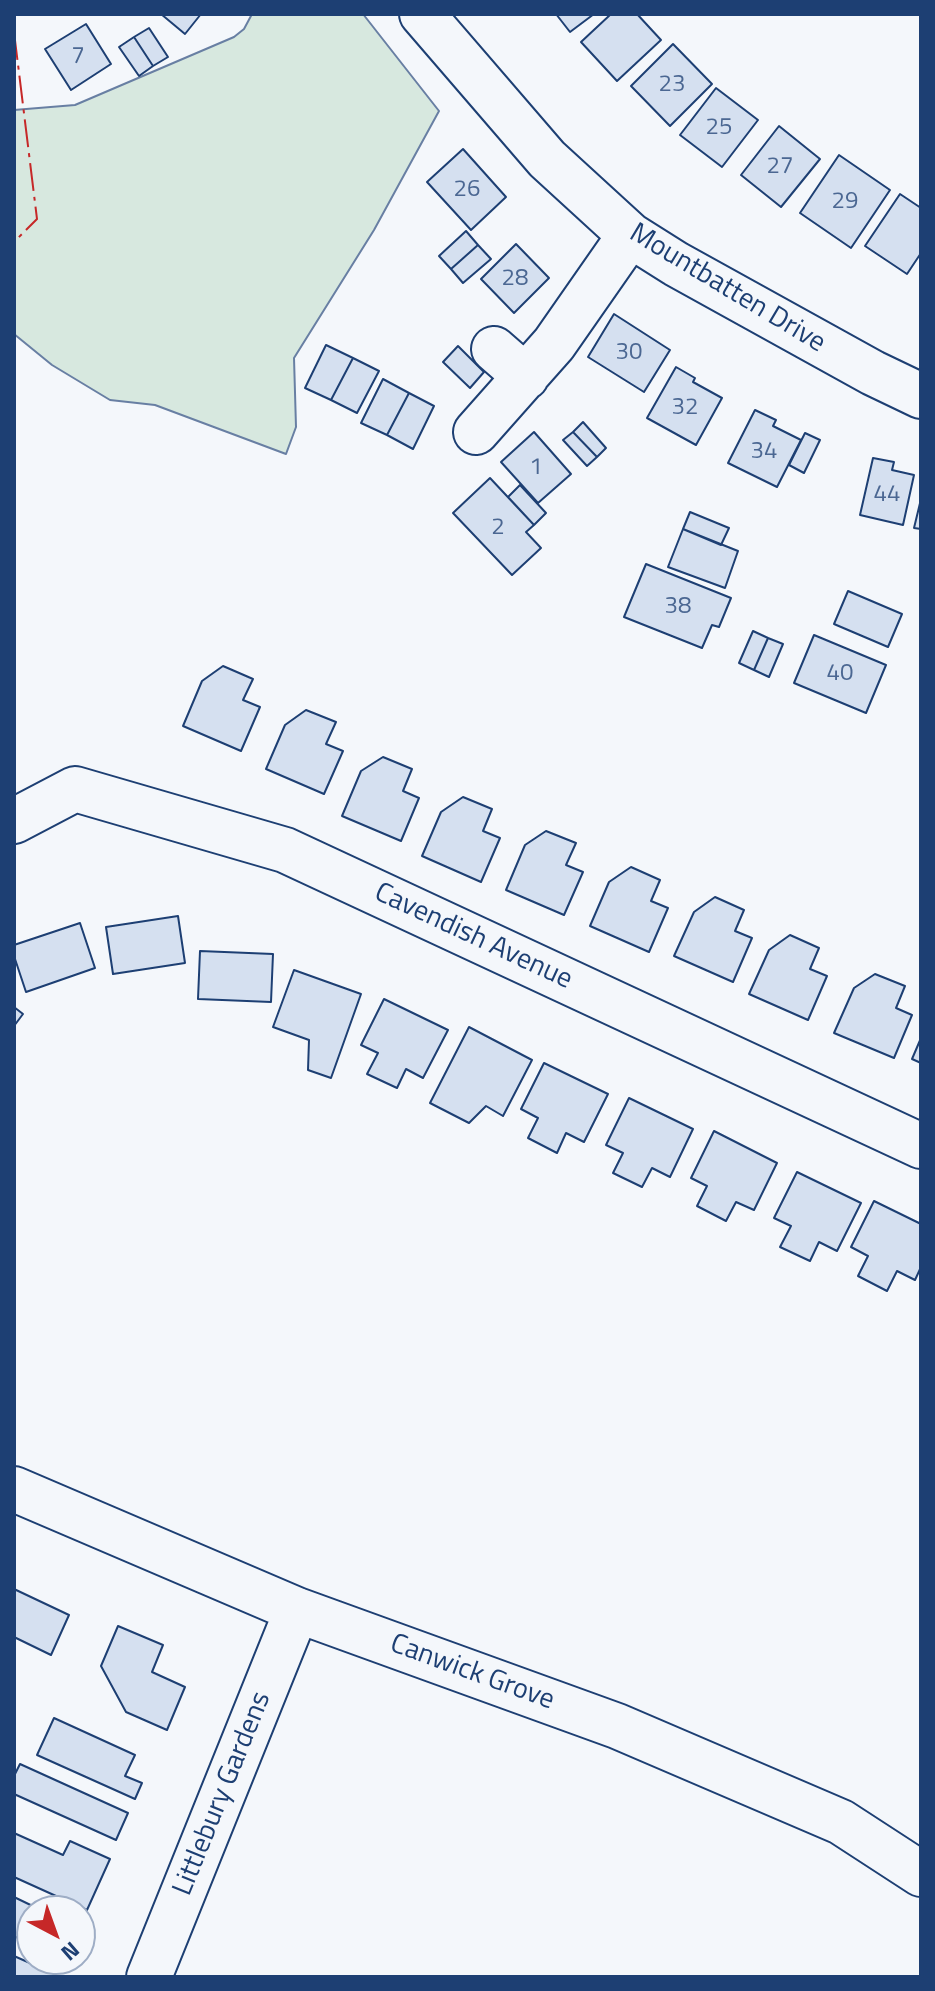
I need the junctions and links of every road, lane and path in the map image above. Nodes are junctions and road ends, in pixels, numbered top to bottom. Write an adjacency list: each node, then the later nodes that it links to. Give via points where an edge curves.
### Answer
1 (422, 14): 2 (street, Mountbatten Drive, via 547,159)
2 (630, 235): 3 (street, Mountbatten Drive); 4 (street, via 554,344 510,363)
3 (921, 396)
4 (476, 432)
5 (14, 821): 6 (street, Cavendish Avenue, via 75,789 285,850)
6 (921, 1146)
7 (14, 1489): 8 (street, Canwick Grove)
8 (297, 1610): 9 (street, Canwick Grove, via 617,1726 841,1822); 10 (street, Littlebury Gardens)
9 (921, 1874)
10 (149, 1977)

